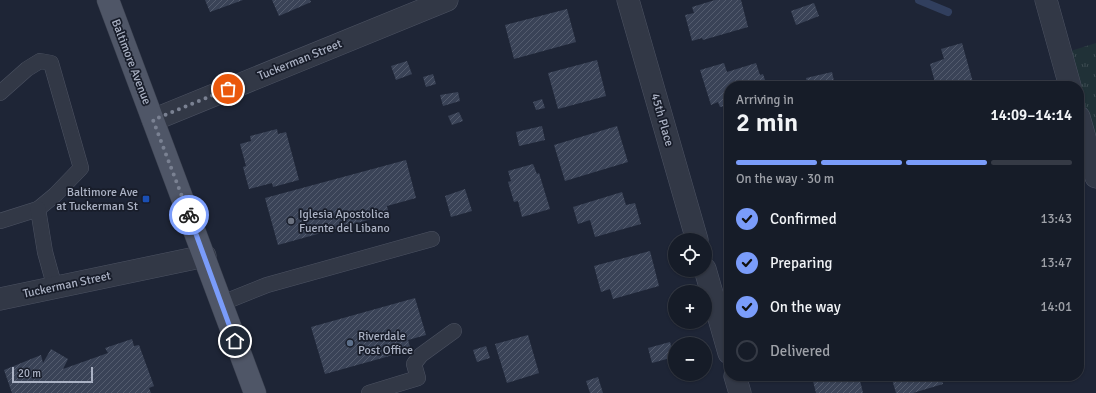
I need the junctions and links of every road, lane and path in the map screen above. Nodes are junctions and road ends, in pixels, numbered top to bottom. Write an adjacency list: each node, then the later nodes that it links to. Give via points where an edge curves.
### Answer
1 (108, 0): 7 (main road, Baltimore Avenue)
2 (447, 0): 7 (street, Tuckerman Street)
3 (628, 0): 12 (street, 45th Place)
4 (1046, 0): 5 (street)
5 (1069, 81)
6 (0, 93): 10 (lane, via 40,61 52,63 81,168)
7 (153, 120): 14 (main road, Baltimore Avenue)
8 (1084, 135): 9 (street)
9 (1096, 177)
10 (38, 209): 11 (lane); 16 (lane, via 45,252)
11 (0, 221)
12 (695, 233)
13 (432, 240): 18 (lane, via 266,285)
14 (204, 256): 16 (street, Tuckerman Street); 18 (main road, Baltimore Avenue)
15 (707, 277): 20 (street)
16 (55, 288): 17 (street, Tuckerman Street)
17 (0, 299)
18 (222, 303): 22 (main road, Baltimore Avenue)
19 (454, 331): 23 (lane, via 421,355 414,364 418,378)
20 (724, 336)
21 (737, 381): 24 (street)
22 (255, 393)
23 (369, 393)
24 (740, 393)

